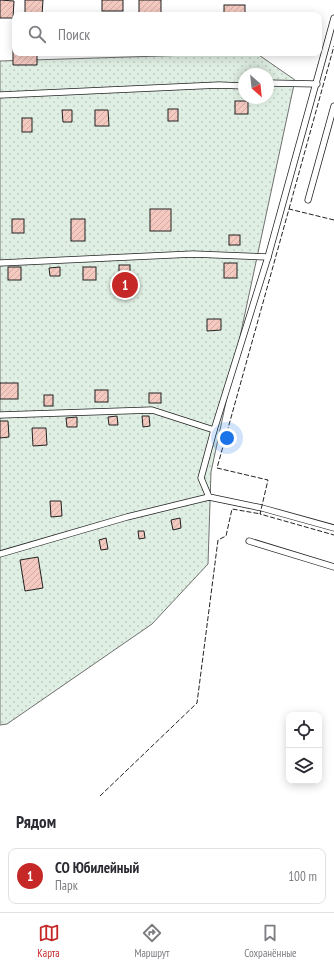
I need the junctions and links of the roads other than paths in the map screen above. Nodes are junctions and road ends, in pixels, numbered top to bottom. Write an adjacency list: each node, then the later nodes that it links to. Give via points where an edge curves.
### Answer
1 (334, 18): 3 (lane)
2 (274, 83): 3 (lane)
3 (317, 84): 8 (lane)
4 (238, 86): 5 (lane)
5 (0, 94)
6 (334, 106): 7 (lane)
7 (308, 200)
8 (268, 257): 9 (lane, via 193,254); 11 (lane)
9 (0, 263)
10 (0, 415): 11 (lane, via 152,410)
11 (214, 430): 12 (lane, via 201,478)
12 (209, 497): 13 (lane, via 262,508); 15 (lane, via 127,517)
13 (334, 528)
14 (249, 541): 16 (lane)
15 (0, 554)
16 (334, 567)

